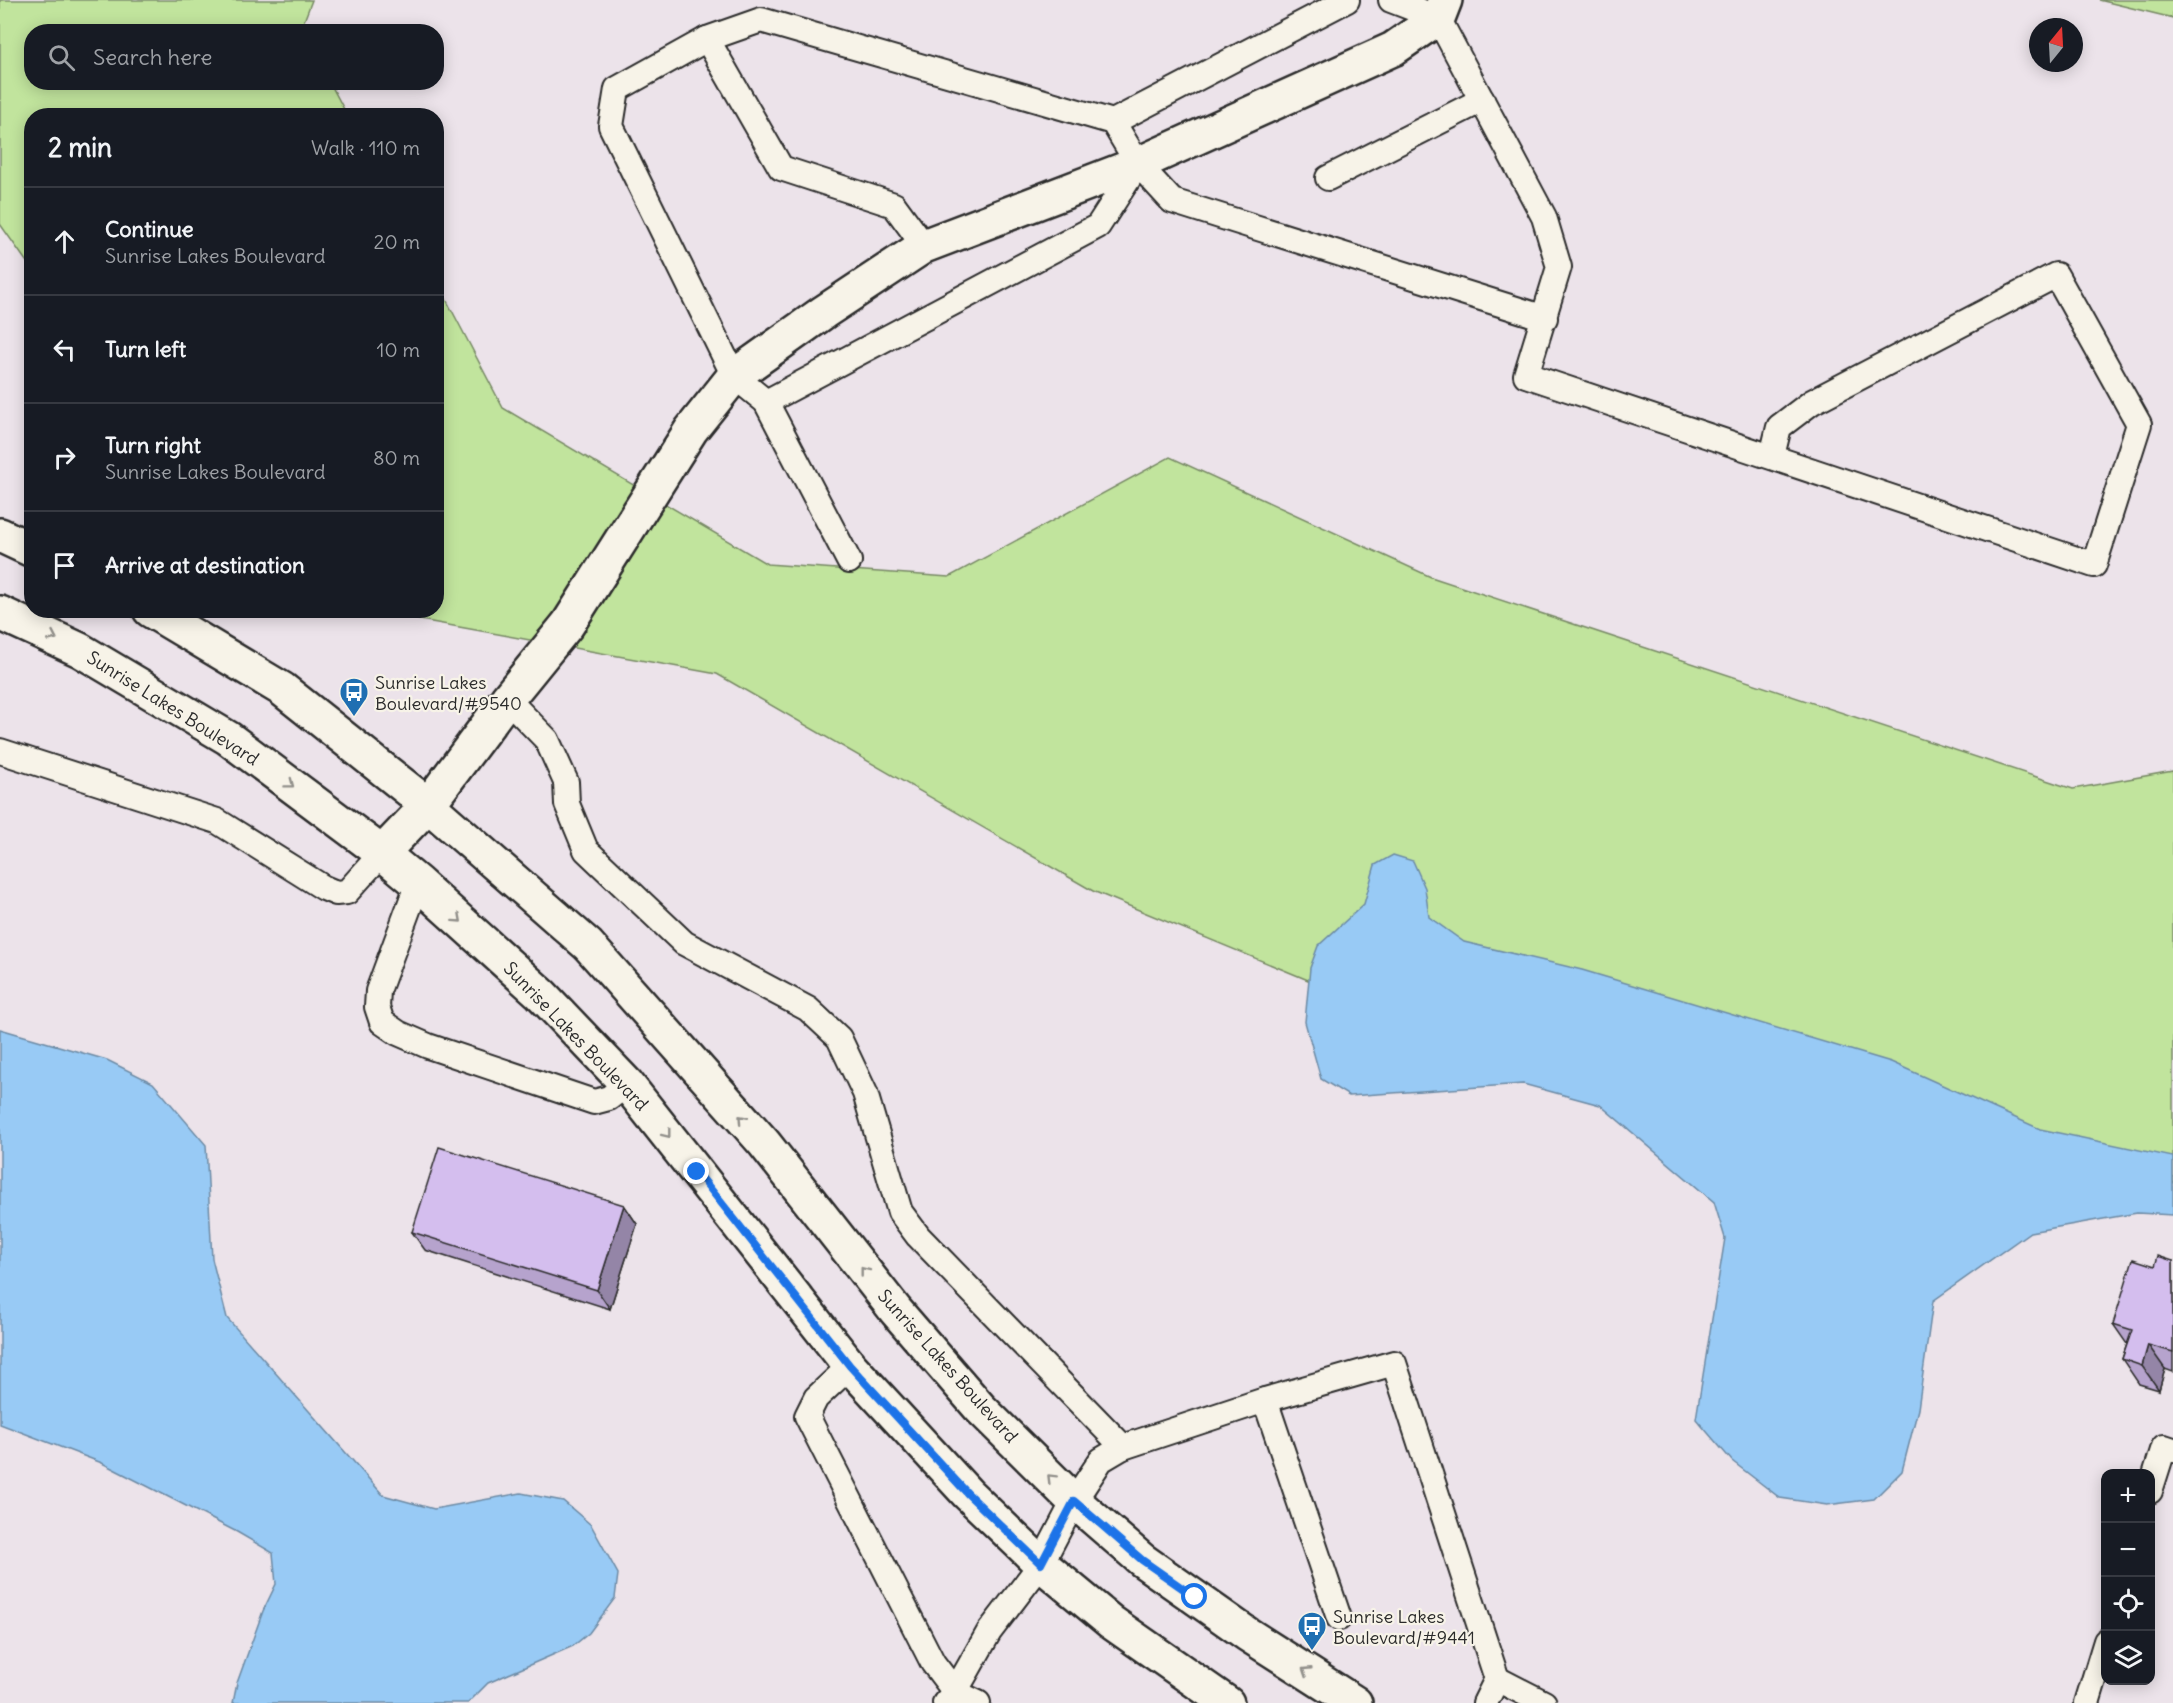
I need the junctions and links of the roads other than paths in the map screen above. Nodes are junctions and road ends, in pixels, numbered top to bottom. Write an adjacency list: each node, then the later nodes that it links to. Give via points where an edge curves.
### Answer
1 (1347, 0): 6 (lane)
2 (1391, 0): 3 (lane)
3 (1441, 9): 5 (lane); 7 (street, via 1393,49)
4 (707, 39): 6 (lane, via 760,20); 9 (lane, via 781,168 894,205); 11 (lane, via 616,89 611,126)
5 (1482, 100): 8 (lane); 10 (lane, via 1544,217 1559,267)
6 (1113, 122): 7 (lane)
7 (1138, 164): 9 (street); 10 (lane, via 1172,201); 12 (lane, via 1098,226)
8 (1328, 178)
9 (924, 246): 11 (street)
10 (1545, 318): 13 (lane, via 1526,375)
11 (734, 376): 12 (lane); 19 (street, via 691,430 568,624)
12 (766, 402): 16 (lane)
13 (1772, 456): 13 (lane, via 2094,565 2139,424 2056,275 1812,402 1779,428)
14 (0, 535): 15 (street)
15 (24, 546)
16 (849, 561)
17 (0, 612): 22 (street, Sunrise Lakes Boulevard, one-way to 22, via 81,650 228,738)
18 (163, 618): 21 (street, Sunrise Lakes Boulevard, via 282,689)
19 (507, 699): 21 (street); 27 (lane, via 547,740 566,782 567,804 586,850 684,943 808,1009 839,1038 866,1093 900,1212 918,1236)
20 (0, 752): 22 (lane, via 217,821 336,893 347,892)
21 (428, 805): 22 (street); 30 (street, Sunrise Lakes Boulevard, one-way to 21, via 980,1408 896,1311 764,1143 588,945)
22 (382, 853): 23 (street, Sunrise Lakes Boulevard)
23 (418, 883): 24 (street, Sunrise Lakes Boulevard, one-way to 24, via 541,994); 24 (lane, via 378,991 377,1007 382,1022 428,1046 594,1102 609,1098)
24 (627, 1084): 25 (street, Sunrise Lakes Boulevard, one-way to 25)
25 (850, 1366): 31 (street, Sunrise Lakes Boulevard, via 968,1494); 35 (lane, via 816,1398 807,1416)
26 (1264, 1400): 27 (lane); 32 (lane); 34 (lane, via 1394,1363)
27 (1123, 1447): 30 (lane, via 1101,1460)
28 (2173, 1450): 29 (lane, via 2164,1447)
29 (2155, 1477)
30 (1074, 1501): 31 (lane); 38 (street, Sunrise Lakes Boulevard, one-way to 30, via 1142,1560)
31 (1041, 1564): 35 (lane, via 989,1632); 37 (street, Sunrise Lakes Boulevard, via 1112,1622)
32 (1339, 1618)
33 (2101, 1657): 41 (lane)
34 (1497, 1679): 39 (lane); 40 (lane)
35 (950, 1697): 36 (lane)
36 (978, 1703)
37 (1227, 1703)
38 (1355, 1703)
39 (1485, 1703)
40 (1544, 1703)
41 (2087, 1703)

